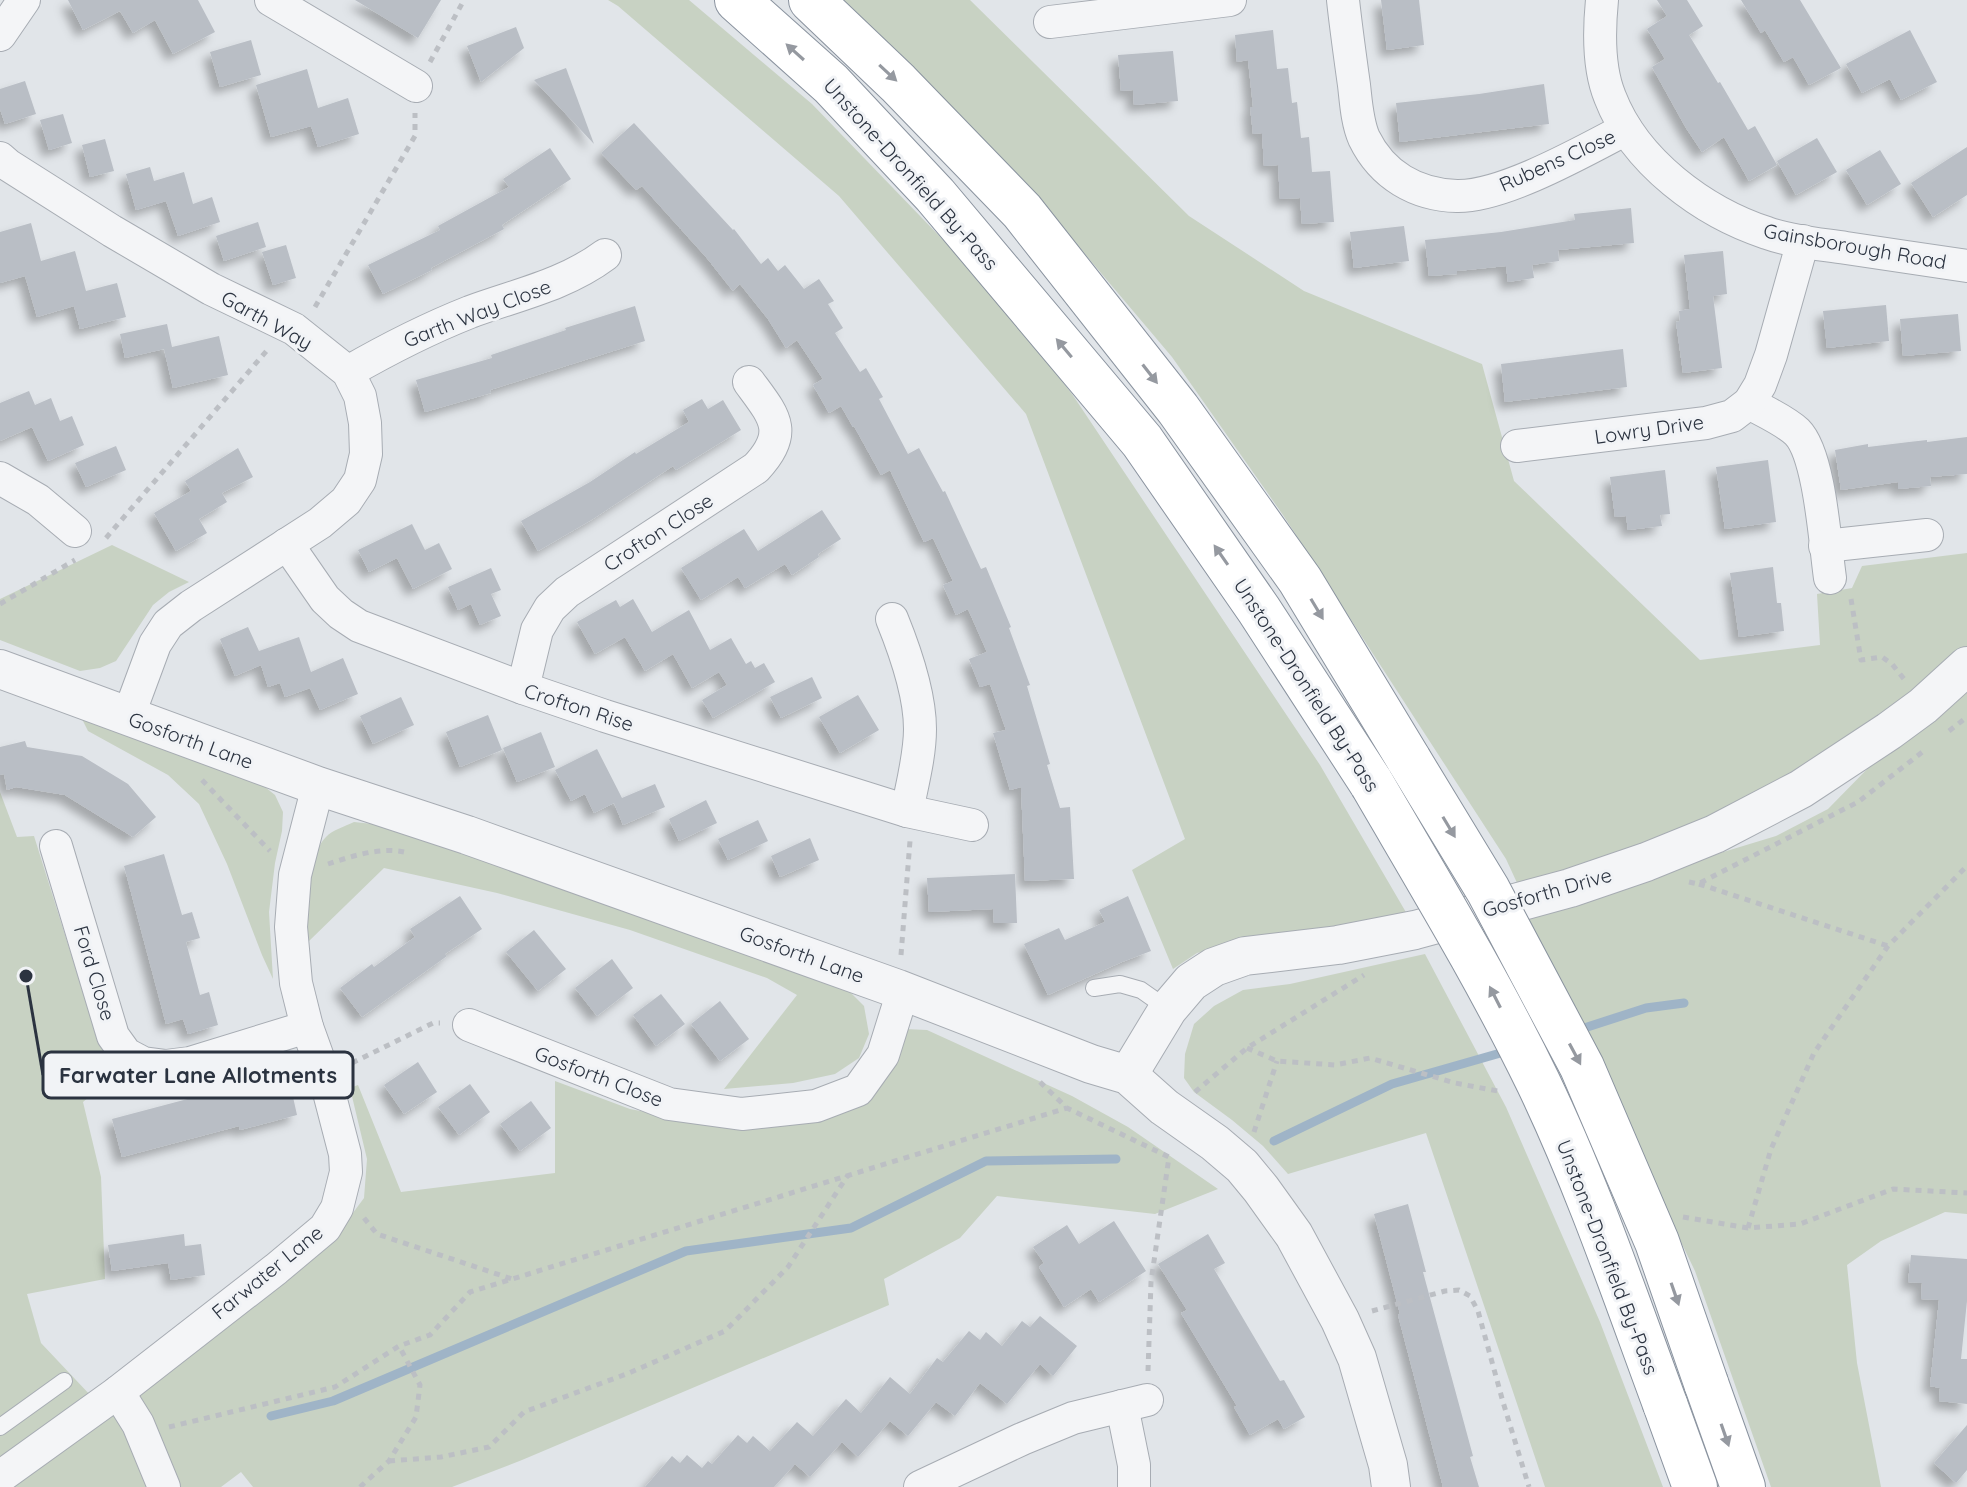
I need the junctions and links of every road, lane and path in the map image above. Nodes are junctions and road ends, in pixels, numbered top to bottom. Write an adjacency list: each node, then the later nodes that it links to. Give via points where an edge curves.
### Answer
1 (24, 0): 10 (street)
2 (271, 0): 11 (street)
3 (464, 0): 11 (path)
4 (737, 0): 78 (highway, Unstone-Dronfield By-Pass, one-way to 4, bridge, via 1597,1218 1538,1083 1477,962 1372,784 1142,441 935,195 831,84)
5 (811, 0): 79 (highway, one-way to 79, bridge, via 1022,211 1178,409 1300,580 1488,890 1582,1067 1657,1242)
6 (1230, 0): 9 (street)
7 (1343, 0): 12 (street, Rubens Close, via 1364,137 1381,165 1404,183 1458,196 1487,192)
8 (1602, 0): 12 (street, Gainsborough Road, via 1601,58 1609,95)
9 (1050, 22)
10 (0, 35)
11 (416, 86): 17 (path, via 415,136 314,308)
12 (1626, 129): 14 (street, Gainsborough Road, via 1652,161 1713,208 1739,223)
13 (0, 158): 17 (street, Garth Way, via 211,289)
14 (1803, 241): 16 (street, Gainsborough Road); 20 (street, via 1771,355)
15 (605, 255): 18 (street, Garth Way Close, via 568,278 467,313)
16 (1967, 266)
17 (294, 329): 18 (street, Garth Way); 24 (path, via 273,343)
18 (348, 372): 25 (street, via 365,423 360,480 346,501)
19 (749, 382): 33 (street, Crofton Close, via 776,427 768,455 550,608 537,630)
20 (1749, 403): 21 (street, Lowry Drive, via 1732,416 1706,423); 26 (street, via 1799,434 1808,449)
21 (1517, 446)
22 (0, 478): 24 (street, via 38,500)
23 (1927, 535): 26 (street)
24 (86, 544): 28 (path)
25 (287, 544): 33 (street, Crofton Rise, via 325,599 359,626); 34 (street, via 168,624 155,644)
26 (1825, 546): 27 (street)
27 (1830, 578): 30 (path, via 1849,587 1861,660 1882,657)
28 (0, 604)
29 (892, 619): 37 (street, via 911,674 919,722)
30 (1892, 664)
31 (1967, 666): 47 (street, Gosforth Drive, via 1876,740 1801,789 1715,834 1570,888 1415,930 1245,956 1191,982)
32 (0, 669): 34 (street, Gosforth Lane)
33 (523, 688): 37 (street, Crofton Rise)
34 (128, 717): 36 (street, Gosforth Lane)
35 (195, 773): 41 (path)
36 (318, 786): 41 (street, Farwater Lane); 46 (street, Gosforth Lane)
37 (910, 812): 38 (street, Crofton Rise); 46 (path)
38 (972, 825)
39 (56, 846): 49 (street, Ford Close, via 113,1036 126,1054 143,1063 190,1063)
40 (1967, 866): 43 (path)
41 (295, 875): 49 (street, Farwater Lane, via 291,927)
42 (1698, 884): 43 (path)
43 (1888, 946): 61 (path, via 1814,1053 1771,1149)
44 (1366, 974): 50 (path)
45 (1094, 988): 47 (lane, via 1120,984 1141,990)
46 (901, 990): 48 (street, Gosforth Close, via 883,1055 858,1090 816,1106 742,1114 669,1104); 53 (street, Gosforth Lane)
47 (1168, 1009): 53 (street, Gosforth Drive)
48 (469, 1025): 52 (path, via 433,1023)
49 (307, 1027): 58 (street, Farwater Lane, via 345,1154)
50 (1247, 1048): 51 (path); 55 (path)
51 (1277, 1061): 54 (path, via 1335,1065 1370,1058); 56 (path)
52 (346, 1066)
53 (1128, 1075): 56 (street, Gosforth Lane)
54 (1455, 1083)
55 (1194, 1092)
56 (1242, 1166): 63 (street, Gosforth Lane, via 1294,1235)
57 (848, 1175): 62 (path); 67 (path, via 1067,1108 1169,1157); 70 (path, via 788,1267 725,1331 524,1412 489,1447)
58 (342, 1192): 62 (path, via 377,1234); 66 (street, Farwater Lane, via 325,1228)
59 (1967, 1193): 61 (path, via 1893,1189 1800,1224)
60 (1680, 1217): 61 (path)
61 (1748, 1228)
62 (513, 1279): 64 (path, via 470,1292 430,1335)
63 (1340, 1320): 76 (street, Gosforth Lane, via 1357,1358); 77 (path, via 1445,1291 1470,1296)
64 (399, 1346): 68 (path, via 335,1387 171,1427); 70 (path, via 420,1385 416,1417)
65 (64, 1381): 69 (lane)
66 (118, 1392): 68 (street); 71 (street, Farwater Lane)
67 (1134, 1403): 74 (street, via 1073,1418); 75 (street)
68 (138, 1424): 72 (street)
69 (0, 1427)
70 (389, 1461): 73 (path)
71 (0, 1477)
72 (164, 1487)
73 (360, 1487)
74 (920, 1487)
75 (1134, 1487)
76 (1391, 1487)
77 (1529, 1487)
78 (1695, 1487)
79 (1743, 1487)

